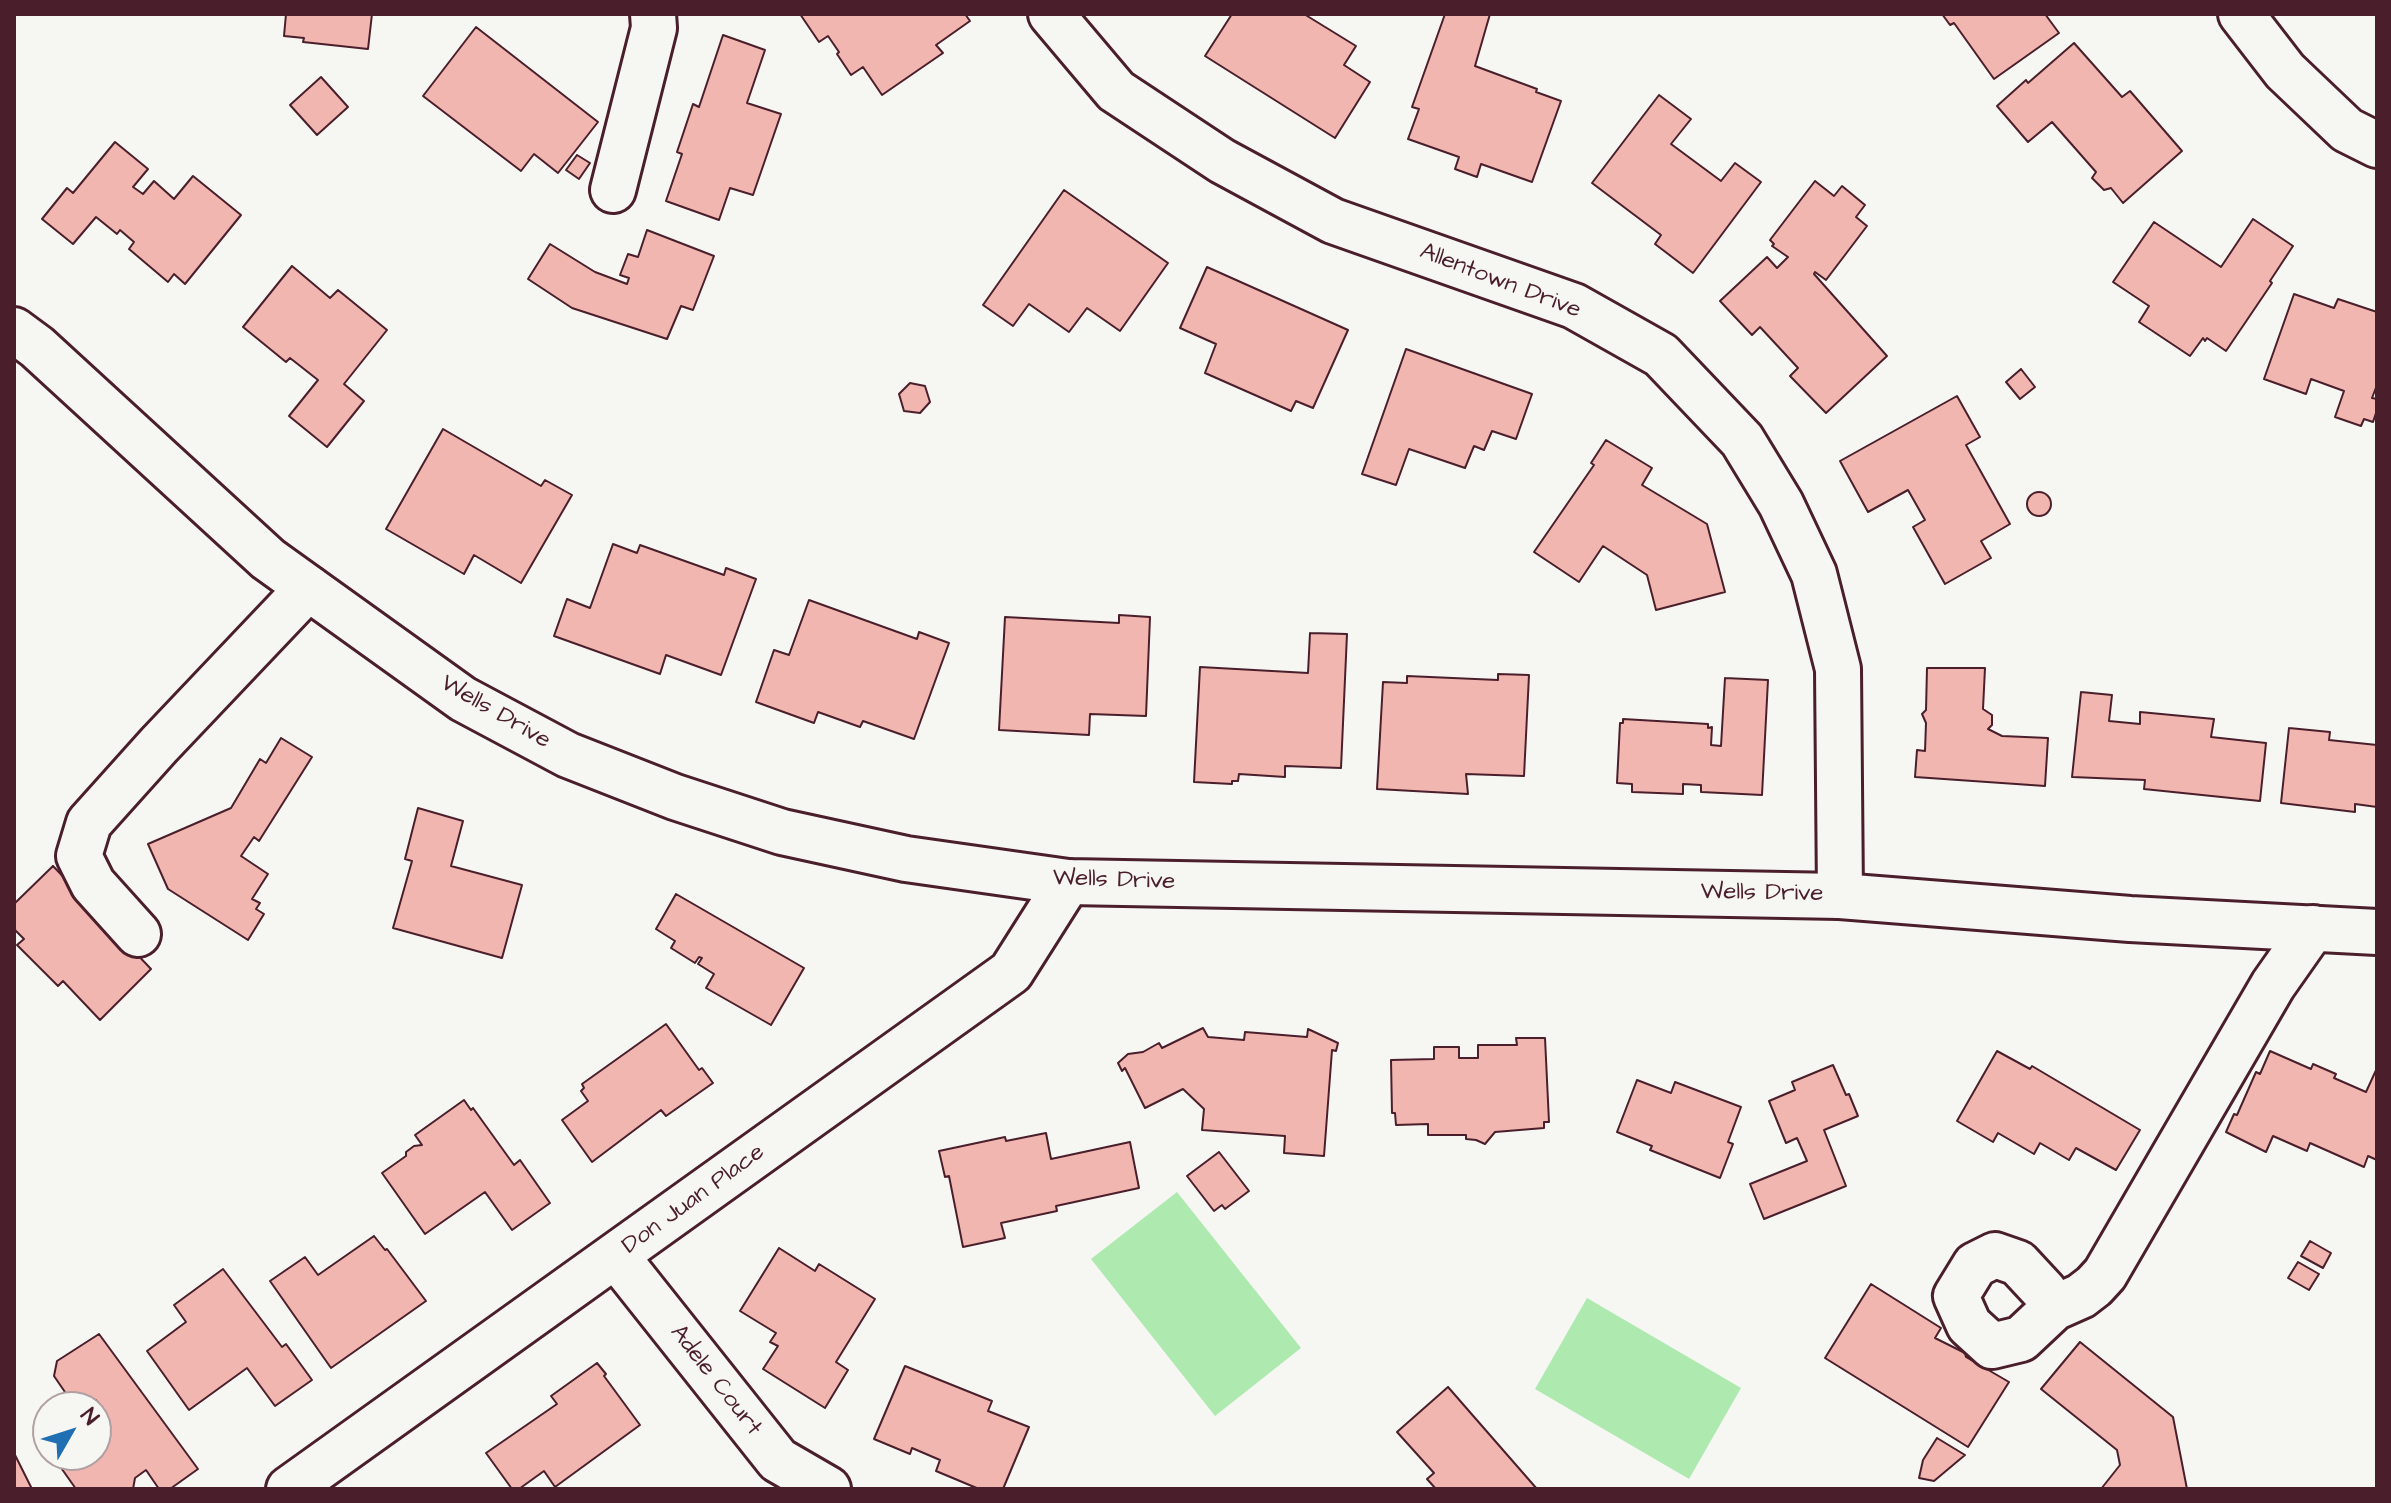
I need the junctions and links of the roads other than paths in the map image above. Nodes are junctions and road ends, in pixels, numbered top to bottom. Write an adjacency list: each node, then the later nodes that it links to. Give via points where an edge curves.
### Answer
1 (653, 14): 5 (street, via 654,28)
2 (1051, 14): 9 (street, Allentown Drive, via 1116,91 1222,161 1333,221 1574,306 1661,355 1742,440 1781,504 1814,574 1838,669)
3 (2241, 14): 4 (street, via 2285,71 2347,130)
4 (2377, 145)
5 (613, 190)
6 (14, 330): 7 (street, Wells Drive, via 268,559)
7 (308, 588): 8 (street, Wells Drive, via 463,699 568,755 675,797 782,832 906,859); 12 (street, via 89,823 79,856 93,884)
8 (1068, 882): 9 (street, Wells Drive); 13 (street, Don Juan Place, via 1011,972)
9 (1840, 896): 10 (street, Wells Drive)
10 (2313, 928): 11 (street, Wells Drive); 14 (street, via 2273,985 2105,1274 2081,1296)
11 (2377, 932)
12 (138, 934)
13 (616, 1256): 15 (street, Don Juan Place); 16 (street, Adele Court, via 778,1460)
14 (2054, 1308)
15 (289, 1489)
16 (828, 1489)

